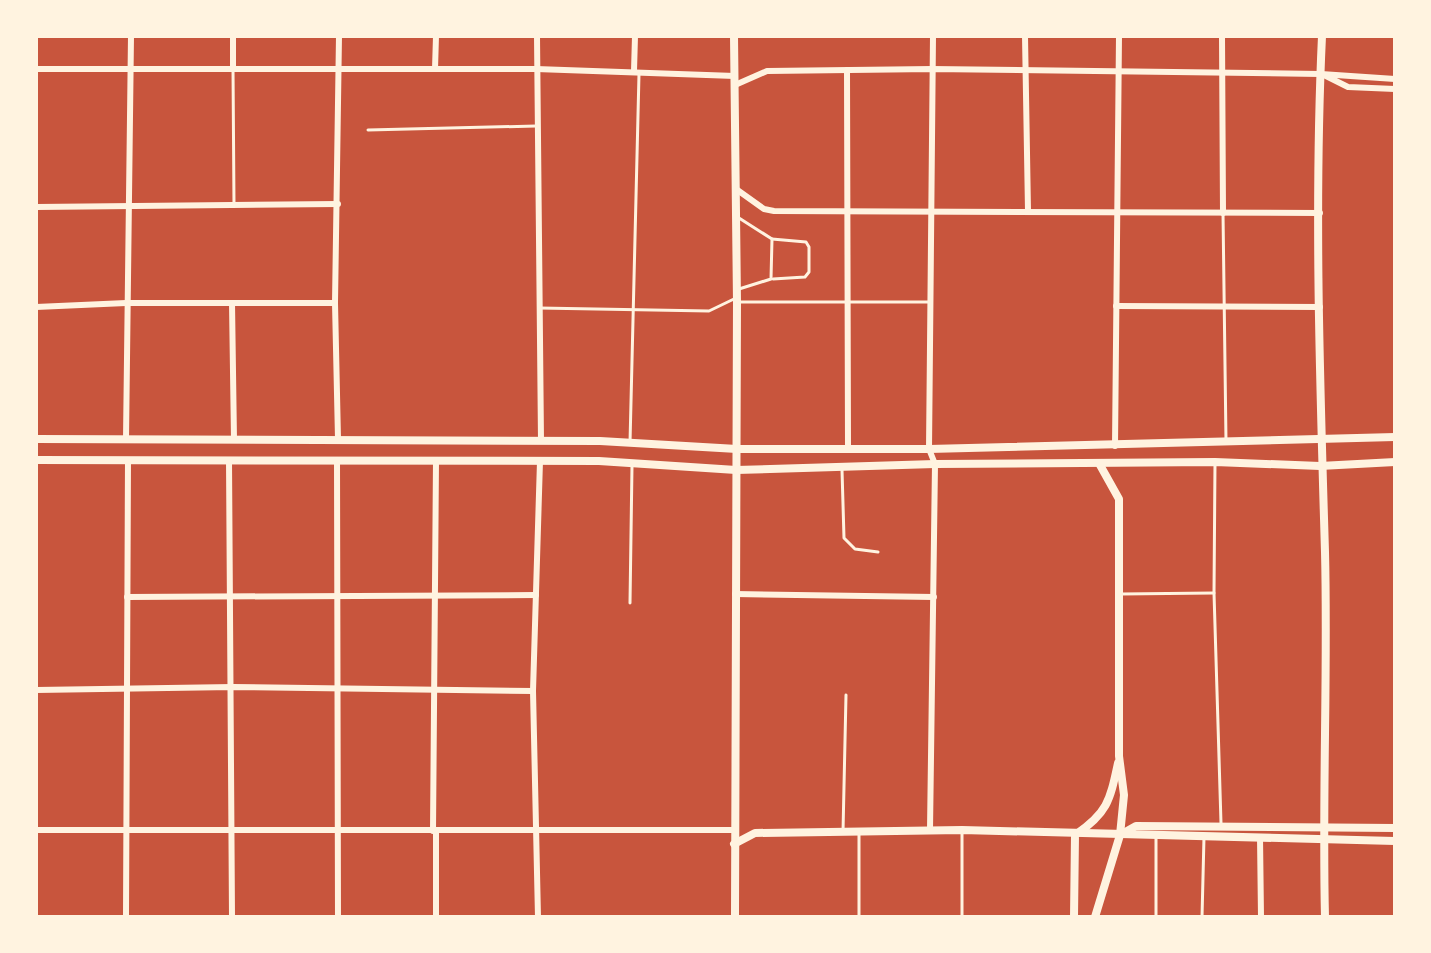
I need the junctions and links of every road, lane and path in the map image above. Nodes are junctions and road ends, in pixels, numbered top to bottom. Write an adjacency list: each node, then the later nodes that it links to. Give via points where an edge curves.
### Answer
1 (131, 36): 13 (street)
2 (233, 36): 16 (street)
3 (339, 36): 14 (street)
4 (436, 36): 17 (street)
5 (537, 36): 18 (street)
6 (635, 36): 23 (street)
7 (734, 36): 27 (street)
8 (933, 36): 19 (street)
9 (1025, 36): 20 (street)
10 (1119, 36): 22 (street)
11 (1222, 36): 24 (street)
12 (1322, 36): 25 (street)
13 (131, 67): 15 (street); 16 (street); 33 (street)
14 (341, 68): 16 (street); 17 (street); 32 (street)
15 (36, 69)
16 (233, 69): 34 (lane)
17 (435, 69): 18 (street)
18 (536, 69): 23 (street); 29 (street)
19 (932, 69): 20 (street); 21 (street); 36 (street)
20 (1025, 69): 22 (street); 38 (street)
21 (847, 70): 27 (street, via 767,71); 37 (street)
22 (1119, 70): 24 (street); 39 (street)
23 (637, 72): 27 (street); 56 (lane)
24 (1221, 72): 25 (street); 40 (street)
25 (1321, 74): 26 (street); 28 (street, via 1348,87); 41 (street)
26 (1395, 79)
27 (735, 80): 31 (street)
28 (1395, 89)
29 (537, 126): 30 (lane); 55 (street)
30 (368, 130)
31 (736, 189): 37 (street, via 764,209); 42 (street)
32 (338, 204): 34 (street); 49 (street)
33 (129, 205): 34 (street); 35 (street); 47 (street)
34 (234, 205)
35 (36, 207)
36 (931, 209): 37 (street); 38 (street); 46 (street)
37 (847, 210): 50 (street)
38 (1028, 211): 39 (street)
39 (1118, 213): 40 (street); 51 (street)
40 (1223, 213): 41 (street); 53 (lane)
41 (1320, 213): 54 (street)
42 (736, 216): 43 (lane); 45 (street)
43 (772, 239): 44 (lane); 44 (lane, via 806,242 809,272 805,277)
44 (771, 279): 45 (lane)
45 (737, 296): 50 (lane); 56 (lane, via 709,311); 68 (street)
46 (930, 302): 50 (lane); 69 (street)
47 (126, 303): 48 (street); 52 (street); 59 (street)
48 (232, 303): 49 (street); 61 (street)
49 (335, 303): 60 (street)
50 (848, 303): 67 (street)
51 (1116, 306): 53 (street); 66 (street)
52 (36, 307)
53 (1225, 307): 54 (street); 65 (lane)
54 (1320, 307): 63 (street)
55 (539, 308): 56 (lane); 62 (street)
56 (632, 310): 64 (lane)
57 (1395, 437): 63 (street)
58 (36, 439): 59 (street)
59 (126, 439): 61 (street)
60 (338, 439): 61 (street); 62 (street)
61 (234, 440)
62 (541, 441): 64 (street)
63 (1319, 441): 65 (street); 81 (street)
64 (630, 443): 68 (street)
65 (1226, 443): 66 (street)
66 (1115, 446): 69 (street)
67 (848, 447): 68 (street); 69 (street)
68 (737, 449): 83 (street)
69 (929, 449): 79 (street)
70 (36, 460): 71 (street)
71 (128, 460): 72 (street); 92 (street)
72 (229, 460): 73 (street); 90 (street)
73 (337, 460): 74 (street); 86 (street)
74 (436, 461): 75 (street); 87 (street)
75 (540, 461): 76 (street); 91 (street)
76 (632, 462): 83 (street); 94 (lane)
77 (1215, 462): 80 (street); 81 (street); 85 (lane)
78 (1395, 462): 81 (street)
79 (935, 464): 80 (street); 82 (street); 93 (street)
80 (1100, 465): 89 (street, via 1119,499)
81 (1320, 466): 104 (street, via 1325,554)
82 (842, 467): 83 (street); 84 (lane, via 844,538 855,549)
83 (736, 470): 88 (street)
84 (878, 552)
85 (1214, 593): 89 (lane); 103 (lane)
86 (338, 594): 87 (street); 90 (street); 98 (street)
87 (436, 594): 91 (street); 99 (street)
88 (735, 594): 93 (street); 112 (street)
89 (1120, 594): 102 (street)
90 (231, 595): 92 (street); 95 (street)
91 (536, 595): 100 (street)
92 (127, 597): 96 (street)
93 (934, 597): 113 (street)
94 (630, 603)
95 (233, 687): 96 (street); 98 (street); 108 (street)
96 (127, 688): 97 (street); 107 (street)
97 (36, 690)
98 (339, 690): 99 (street); 109 (street)
99 (435, 690): 100 (street); 110 (street)
100 (533, 691): 111 (street)
101 (846, 695): 116 (lane)
102 (1119, 756): 117 (street, via 1111,798 1099,819); 118 (street, via 1124,795)
103 (1221, 827): 104 (street); 118 (street, via 1136,826)
104 (1322, 828): 105 (street); 122 (street)
105 (1395, 828)
106 (36, 830): 107 (street)
107 (127, 830): 108 (street); 125 (street)
108 (231, 830): 109 (street); 126 (street)
109 (338, 830): 110 (street); 127 (street)
110 (434, 830): 111 (street); 128 (street)
111 (536, 830): 112 (street); 129 (street)
112 (734, 830): 124 (street)
113 (930, 830): 114 (street); 115 (street)
114 (962, 830): 117 (street); 132 (lane)
115 (859, 831): 116 (street); 131 (lane)
116 (843, 832): 124 (street, via 755,833)
117 (1075, 835): 118 (street); 133 (street)
118 (1120, 835): 119 (street); 134 (street)
119 (1156, 836): 120 (street); 135 (lane)
120 (1204, 836): 121 (street); 136 (lane)
121 (1260, 837): 122 (street); 137 (street)
122 (1323, 839): 123 (street); 138 (street)
123 (1395, 841)
124 (734, 844): 130 (street)
125 (126, 917)
126 (232, 917)
127 (338, 917)
128 (436, 917)
129 (538, 917)
130 (735, 917)
131 (859, 917)
132 (962, 917)
133 (1074, 917)
134 (1095, 917)
135 (1156, 917)
136 (1202, 917)
137 (1261, 917)
138 (1325, 917)

